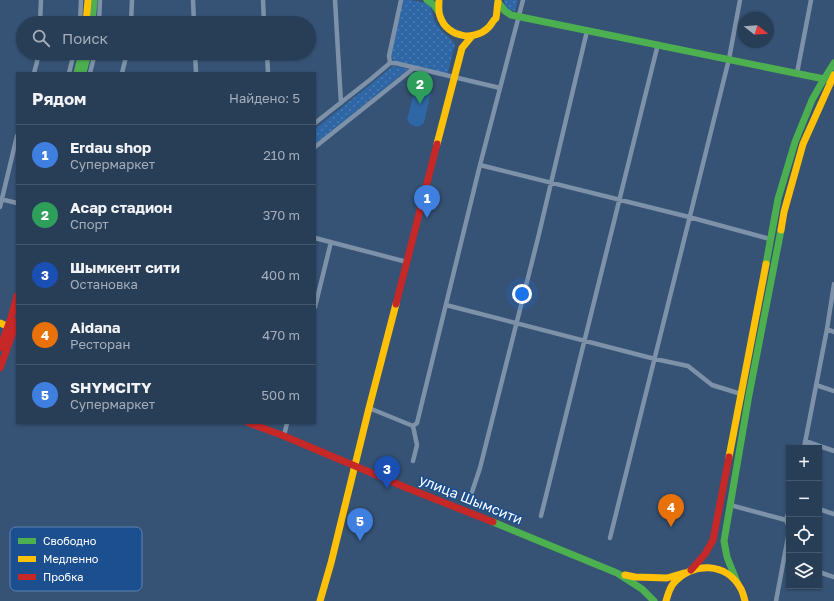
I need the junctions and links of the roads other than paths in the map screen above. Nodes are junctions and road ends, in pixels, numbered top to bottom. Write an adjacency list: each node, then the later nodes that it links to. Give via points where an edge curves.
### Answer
1 (41, 0): 19 (street)
2 (81, 0): 20 (street)
3 (88, 0): 21 (main road)
4 (94, 0): 22 (main road)
5 (100, 0): 23 (street)
6 (132, 0): 24 (street)
7 (193, 0): 25 (street)
8 (263, 0): 26 (street)
9 (335, 0): 57 (street)
10 (401, 0): 42 (street, via 389,56)
11 (427, 0): 17 (main road)
12 (439, 0): 17 (main road)
13 (523, 0): 18 (street)
14 (740, 0): 33 (street)
15 (811, 0): 53 (street)
16 (497, 1): 18 (main road, via 504,11); 27 (main road, via 497,15)
17 (438, 11): 29 (main road, via 443,24)
18 (515, 15): 27 (main road); 28 (main road); 56 (street)
19 (40, 16)
20 (80, 16)
21 (87, 16)
22 (93, 16)
23 (99, 16)
24 (131, 16)
25 (194, 16)
26 (264, 16)
27 (494, 21): 30 (main road, via 485,31)
28 (587, 30): 31 (main road); 62 (street)
29 (453, 33): 30 (main road); 32 (main road)
30 (472, 36): 32 (main road)
31 (658, 44): 33 (main road); 64 (street)
32 (462, 48): 54 (main road)
33 (729, 59): 53 (main road); 67 (street)
34 (37, 60): 45 (street)
35 (72, 60): 46 (street)
36 (80, 60): 47 (main road)
37 (86, 60): 48 (main road)
38 (93, 60): 49 (street)
39 (125, 60): 50 (street)
40 (195, 60): 51 (street)
41 (267, 60): 52 (street)
42 (390, 63): 44 (street); 57 (street)
43 (834, 63): 55 (main road)
44 (414, 68): 54 (street); 60 (street)
45 (34, 72)
46 (69, 72)
47 (77, 72)
48 (83, 72)
49 (90, 72)
50 (122, 72)
51 (196, 72)
52 (268, 72)
53 (797, 73): 55 (main road)
54 (455, 77): 56 (street); 71 (main road)
55 (831, 79): 69 (main road, via 806,114 796,138 778,199); 99 (main road, via 803,144 784,212)
56 (500, 88): 61 (street)
57 (341, 103): 58 (street)
58 (316, 123)
59 (16, 140): 63 (street)
60 (316, 146)
61 (480, 165): 62 (street); 74 (street)
62 (551, 183): 64 (street); 77 (street)
63 (1, 199): 65 (street); 66 (street)
64 (619, 200): 67 (street); 81 (street)
65 (16, 203)
66 (0, 207)
67 (690, 217): 69 (street); 83 (street)
68 (316, 238): 70 (street)
69 (770, 239): 87 (main road)
70 (331, 242): 71 (street); 73 (street)
71 (407, 262): 88 (main road)
72 (834, 284): 79 (street)
73 (316, 303)
74 (446, 305): 77 (street); 91 (street, via 417,423)
75 (16, 306): 78 (main road)
76 (0, 323): 78 (main road)
77 (516, 323): 81 (street); 98 (street)
78 (14, 327): 82 (main road); 84 (main road)
79 (826, 329): 80 (street); 85 (street)
80 (834, 332)
81 (584, 341): 83 (street); 102 (street)
82 (0, 348)
83 (654, 359): 87 (street, via 688,366 712,385); 104 (street)
84 (0, 368)
85 (816, 385): 86 (street); 93 (street)
86 (834, 391)
87 (741, 394): 107 (main road, via 713,540 702,557)
88 (369, 408): 91 (street); 97 (main road)
89 (252, 424): 92 (main road, улица Шымсити)
90 (287, 424): 92 (street)
91 (413, 426): 96 (street, via 418,445)
92 (284, 436): 97 (main road, улица Шымсити)
93 (805, 441): 94 (street); 95 (street)
94 (804, 445)
95 (834, 451)
96 (413, 461)
97 (355, 465): 109 (main road, улица Шымсити); 112 (main road)
98 (472, 492)
99 (730, 505): 103 (street); 111 (main road, via 724,547)
100 (822, 510): 101 (street)
101 (834, 514)
102 (541, 516)
103 (786, 520)
104 (610, 538)
105 (786, 549): 106 (street)
106 (784, 560): 116 (street)
107 (687, 571): 109 (main road, улица Шымсити, via 667,578); 111 (main road, улица Шымсити, via 703,567 716,568); 114 (main road, via 675,581 668,591)
108 (822, 573): 110 (street)
109 (617, 574): 113 (main road, улица Шымсити, via 643,589)
110 (834, 577)
111 (737, 582): 115 (main road)
112 (320, 601)
113 (654, 601)
114 (666, 601)
115 (745, 601)
116 (776, 601)

